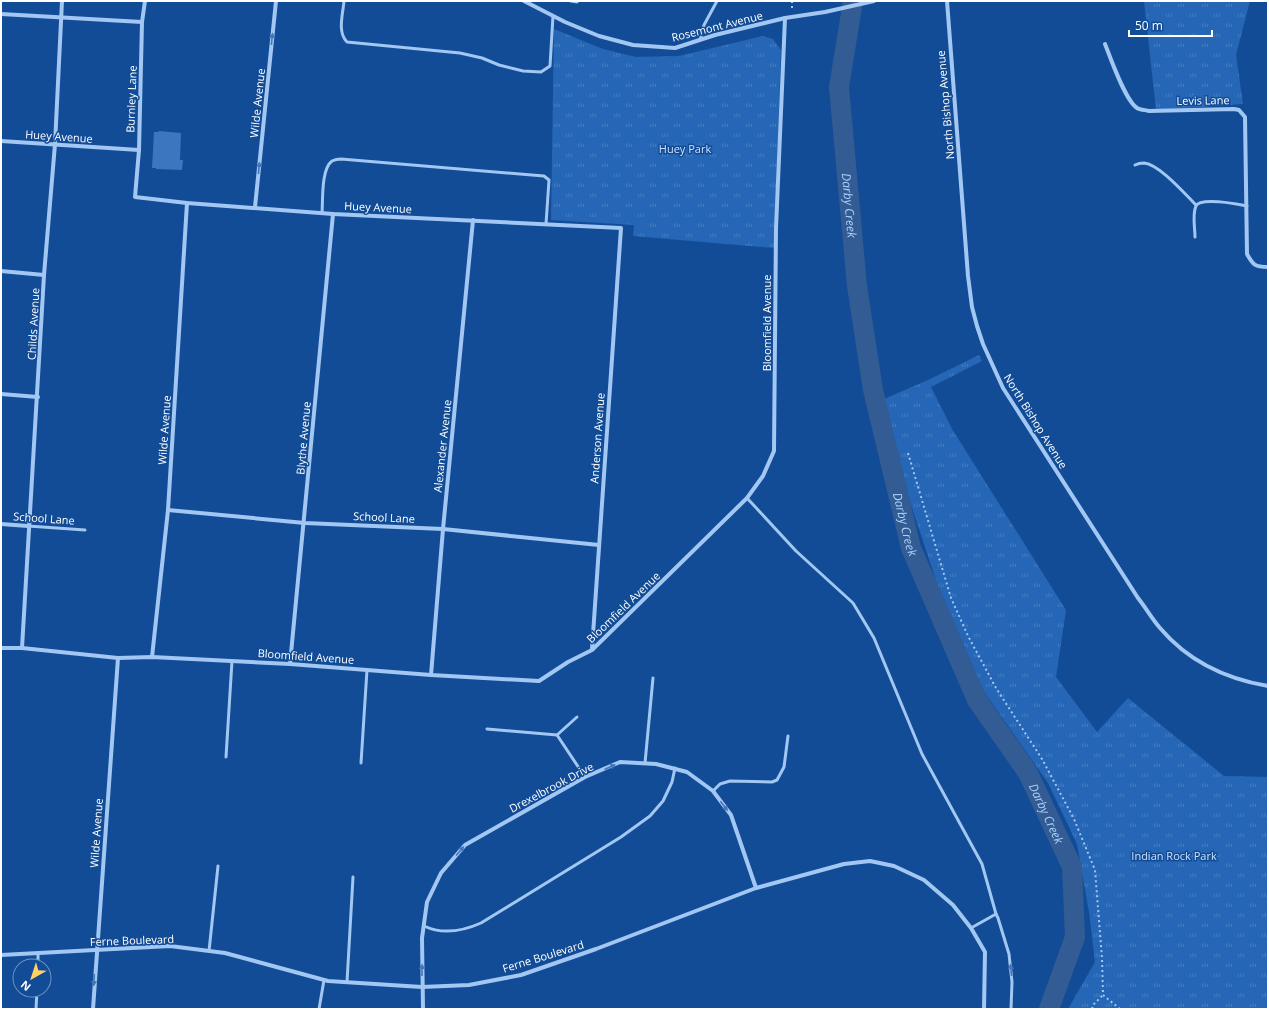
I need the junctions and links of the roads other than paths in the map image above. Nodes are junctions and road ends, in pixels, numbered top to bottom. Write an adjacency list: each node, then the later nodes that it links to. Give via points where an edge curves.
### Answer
1 (62, 1): 14 (street, Childs Avenue)
2 (145, 1): 15 (street, Burnley Lane)
3 (276, 1): 26 (street, Wilde Avenue, one-way to 3)
4 (344, 1): 12 (lane, via 341,33 347,42 460,53 522,71 541,72 550,66)
5 (524, 1): 12 (street, Rosemont Avenue)
6 (571, 1): 7 (lane)
7 (578, 1)
8 (717, 1): 16 (lane)
9 (874, 1): 13 (street, Rosemont Avenue)
10 (947, 1): 56 (street, North Bishop Avenue, via 972,307 983,344 1003,388 1134,592 1160,628 1175,644 1211,669 1231,678)
11 (1, 14): 14 (street)
12 (553, 16): 16 (street, Rosemont Avenue, via 599,36 633,45 675,48)
13 (785, 18): 16 (street, Rosemont Avenue); 38 (street, Bloomfield Avenue, via 776,228 774,451 763,476)
14 (61, 19): 15 (street); 19 (street, Childs Avenue)
15 (142, 22): 20 (street, Burnley Lane)
16 (700, 40)
17 (1105, 44): 25 (street, Levis Lane, via 1120,80 1131,101 1138,108 1149,111 1234,108 1243,114)
18 (1, 141): 19 (street, Huey Avenue)
19 (55, 144): 20 (street, Huey Avenue); 35 (street, Childs Avenue)
20 (139, 150): 22 (street, Burnley Lane)
21 (1135, 165): 24 (lane, via 1144,163 1156,168)
22 (135, 197): 23 (street, Huey Avenue)
23 (187, 203): 26 (street, Huey Avenue); 39 (street, Wilde Avenue)
24 (1196, 205): 25 (lane, via 1205,201); 32 (lane)
25 (1247, 206): 33 (street, Levis Lane, via 1247,254 1258,267)
26 (255, 207): 27 (street, Huey Avenue)
27 (322, 213): 28 (street, Huey Avenue); 30 (lane, via 324,173 333,160 341,159 544,176 549,180)
28 (333, 214): 29 (street, Huey Avenue); 40 (street, Blythe Avenue)
29 (473, 220): 30 (street, Huey Avenue); 43 (street, Alexander Avenue)
30 (546, 224): 31 (street, Huey Avenue)
31 (621, 228): 45 (street, Anderson Avenue)
32 (1195, 237)
33 (1268, 267)
34 (1, 271): 35 (street)
35 (44, 275): 37 (street, Childs Avenue)
36 (1, 394): 37 (street)
37 (38, 397): 42 (street, Childs Avenue)
38 (747, 498): 48 (street, Bloomfield Avenue); 70 (lane, via 796,551 853,603 874,638 922,754 982,864)
39 (168, 510): 40 (street, School Lane); 49 (street, Wilde Avenue)
40 (304, 523): 43 (street, School Lane); 52 (street, Blythe Avenue)
41 (1, 524): 42 (street, School Lane)
42 (28, 526): 44 (lane, School Lane); 47 (street, Childs Avenue)
43 (443, 529): 45 (street, School Lane); 54 (street, Alexander Avenue)
44 (85, 530)
45 (599, 545): 48 (street, Anderson Avenue)
46 (1, 648): 47 (street, Bloomfield Avenue)
47 (22, 648): 50 (street, Bloomfield Avenue)
48 (592, 650): 54 (street, Bloomfield Avenue, via 539,681)
49 (152, 657): 50 (street, Bloomfield Avenue); 51 (street, Bloomfield Avenue)
50 (118, 658): 73 (street, Wilde Avenue)
51 (232, 661): 52 (street, Bloomfield Avenue); 61 (lane)
52 (290, 664): 53 (street, Bloomfield Avenue)
53 (367, 670): 54 (street, Bloomfield Avenue); 62 (lane)
54 (431, 675)
55 (654, 678): 63 (lane)
56 (1268, 686)
57 (577, 717): 59 (lane)
58 (487, 729): 59 (lane)
59 (557, 736): 65 (lane)
60 (788, 736): 66 (lane, via 784,767 777,780 730,781 720,784)
61 (226, 757)
62 (361, 763)
63 (645, 763): 64 (street, Drexelbrook Drive); 65 (street, Drexelbrook Drive, one-way to 63, via 620,762)
64 (675, 768): 66 (street, Drexelbrook Drive, via 687,772); 71 (lane, via 663,802 650,816 621,837 467,929 432,930)
65 (585, 778): 71 (street, Drexelbrook Drive, one-way to 65, via 427,902 441,873 465,845)
66 (713, 791): 69 (street, Drexelbrook Drive, one-way to 69, via 731,815)
67 (218, 866): 74 (lane)
68 (353, 877): 79 (lane)
69 (756, 888): 72 (street, Ferne Boulevard, via 844,864 870,862 894,866 924,880 952,905); 80 (street, Ferne Boulevard, via 521,975 469,985)
70 (996, 914): 72 (lane); 87 (lane, one-way to 70, via 1009,954)
71 (424, 926): 80 (street, Drexelbrook Drive, one-way to 71)
72 (971, 928): 86 (street, Ferne Boulevard, via 985,952)
73 (96, 950): 74 (street, Ferne Boulevard, via 170,946); 75 (street, Ferne Boulevard); 83 (street, Wilde Avenue, one-way to 83)
74 (210, 951): 78 (street, Ferne Boulevard)
75 (38, 954): 76 (street, Ferne Boulevard); 77 (lane)
76 (1, 955)
77 (38, 958)
78 (324, 980): 79 (street, Ferne Boulevard); 84 (lane)
79 (347, 982): 80 (street, Ferne Boulevard)
80 (422, 987): 85 (street, Drexelbrook Drive)
81 (37, 998): 82 (lane)
82 (36, 1009)
83 (93, 1009)
84 (318, 1009)
85 (423, 1009)
86 (984, 1009)
87 (1011, 1009)

